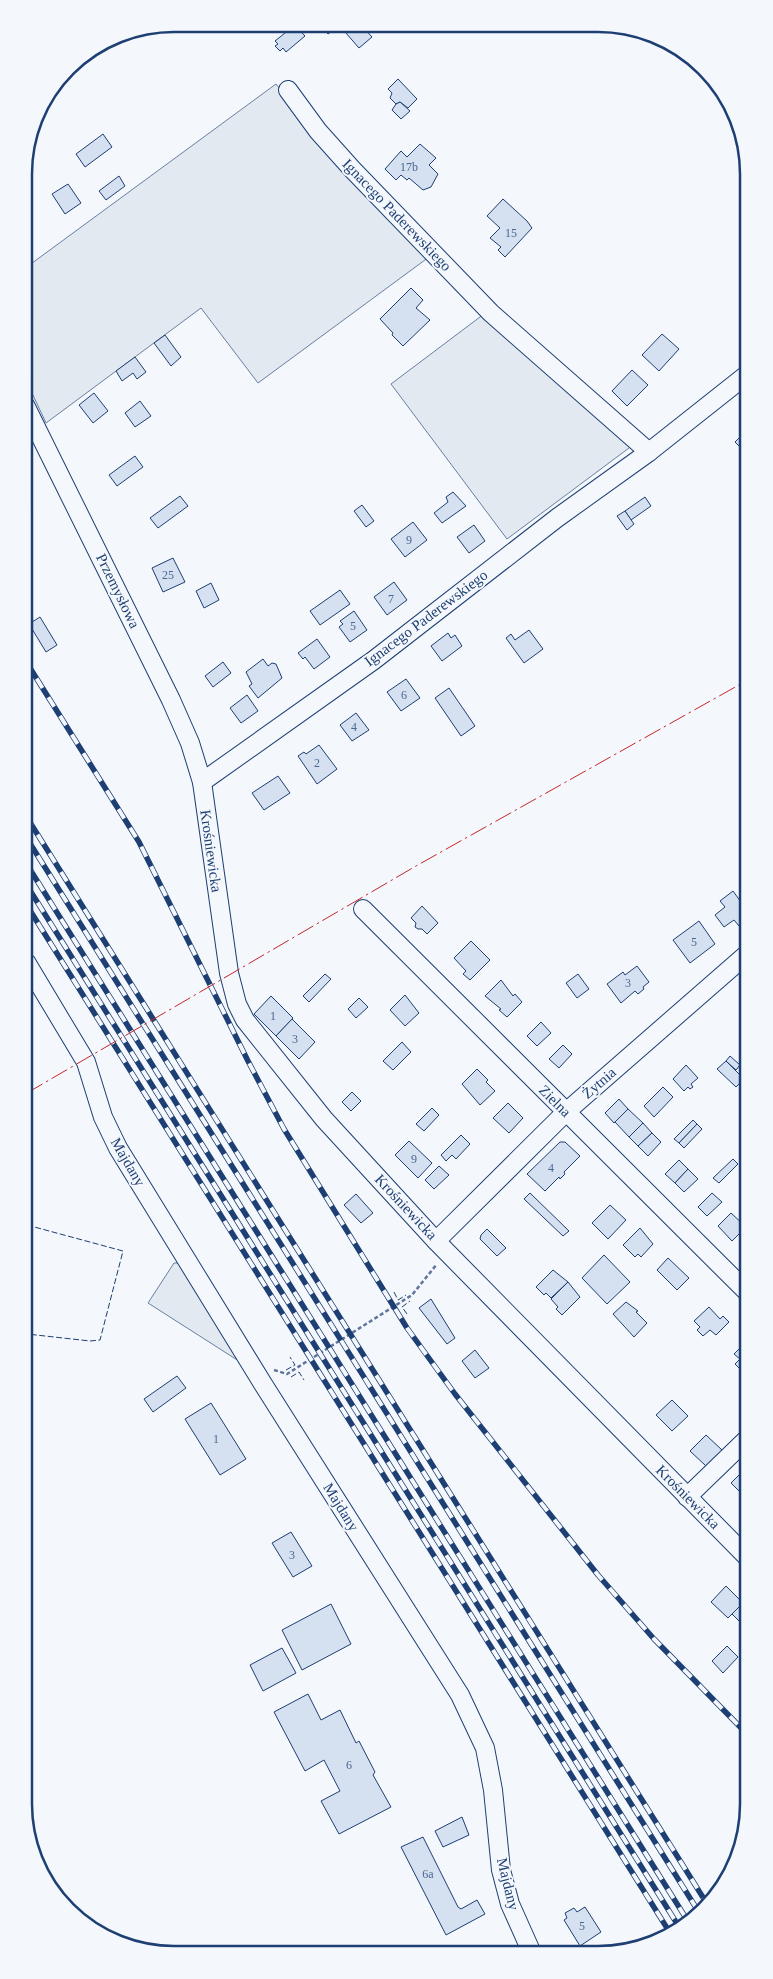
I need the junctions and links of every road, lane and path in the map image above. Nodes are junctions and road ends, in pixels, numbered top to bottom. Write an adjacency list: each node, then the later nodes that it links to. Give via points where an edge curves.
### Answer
1 (288, 90): 4 (street, Ignacego Paderewskiego, via 352,169 491,313)
2 (740, 380): 4 (street, Ignacego Paderewskiego)
3 (33, 421): 5 (street, Przemysłowa, via 172,700)
4 (648, 452): 5 (street, Ignacego Paderewskiego, via 374,660)
5 (202, 782): 10 (street, Krośniewicka, via 229,973 245,1020 324,1119)
6 (363, 908): 9 (street, Zielna)
7 (740, 959): 9 (street, Żytnia)
8 (33, 973): 12 (street, Majdany, via 86,1062 103,1117 118,1148)
9 (566, 1112): 10 (street, Żytnia); 11 (street, Zielna)
10 (442, 1247): 12 (path, via 439,1261 412,1295 287,1374 267,1367); 14 (street, Krośniewicka)
11 (740, 1284)
12 (253, 1368): 16 (street, Majdany, via 460,1695 485,1748 501,1870 510,1904)
13 (740, 1446): 14 (street)
14 (687, 1496): 15 (street, Krośniewicka)
15 (740, 1550)
16 (529, 1946)

